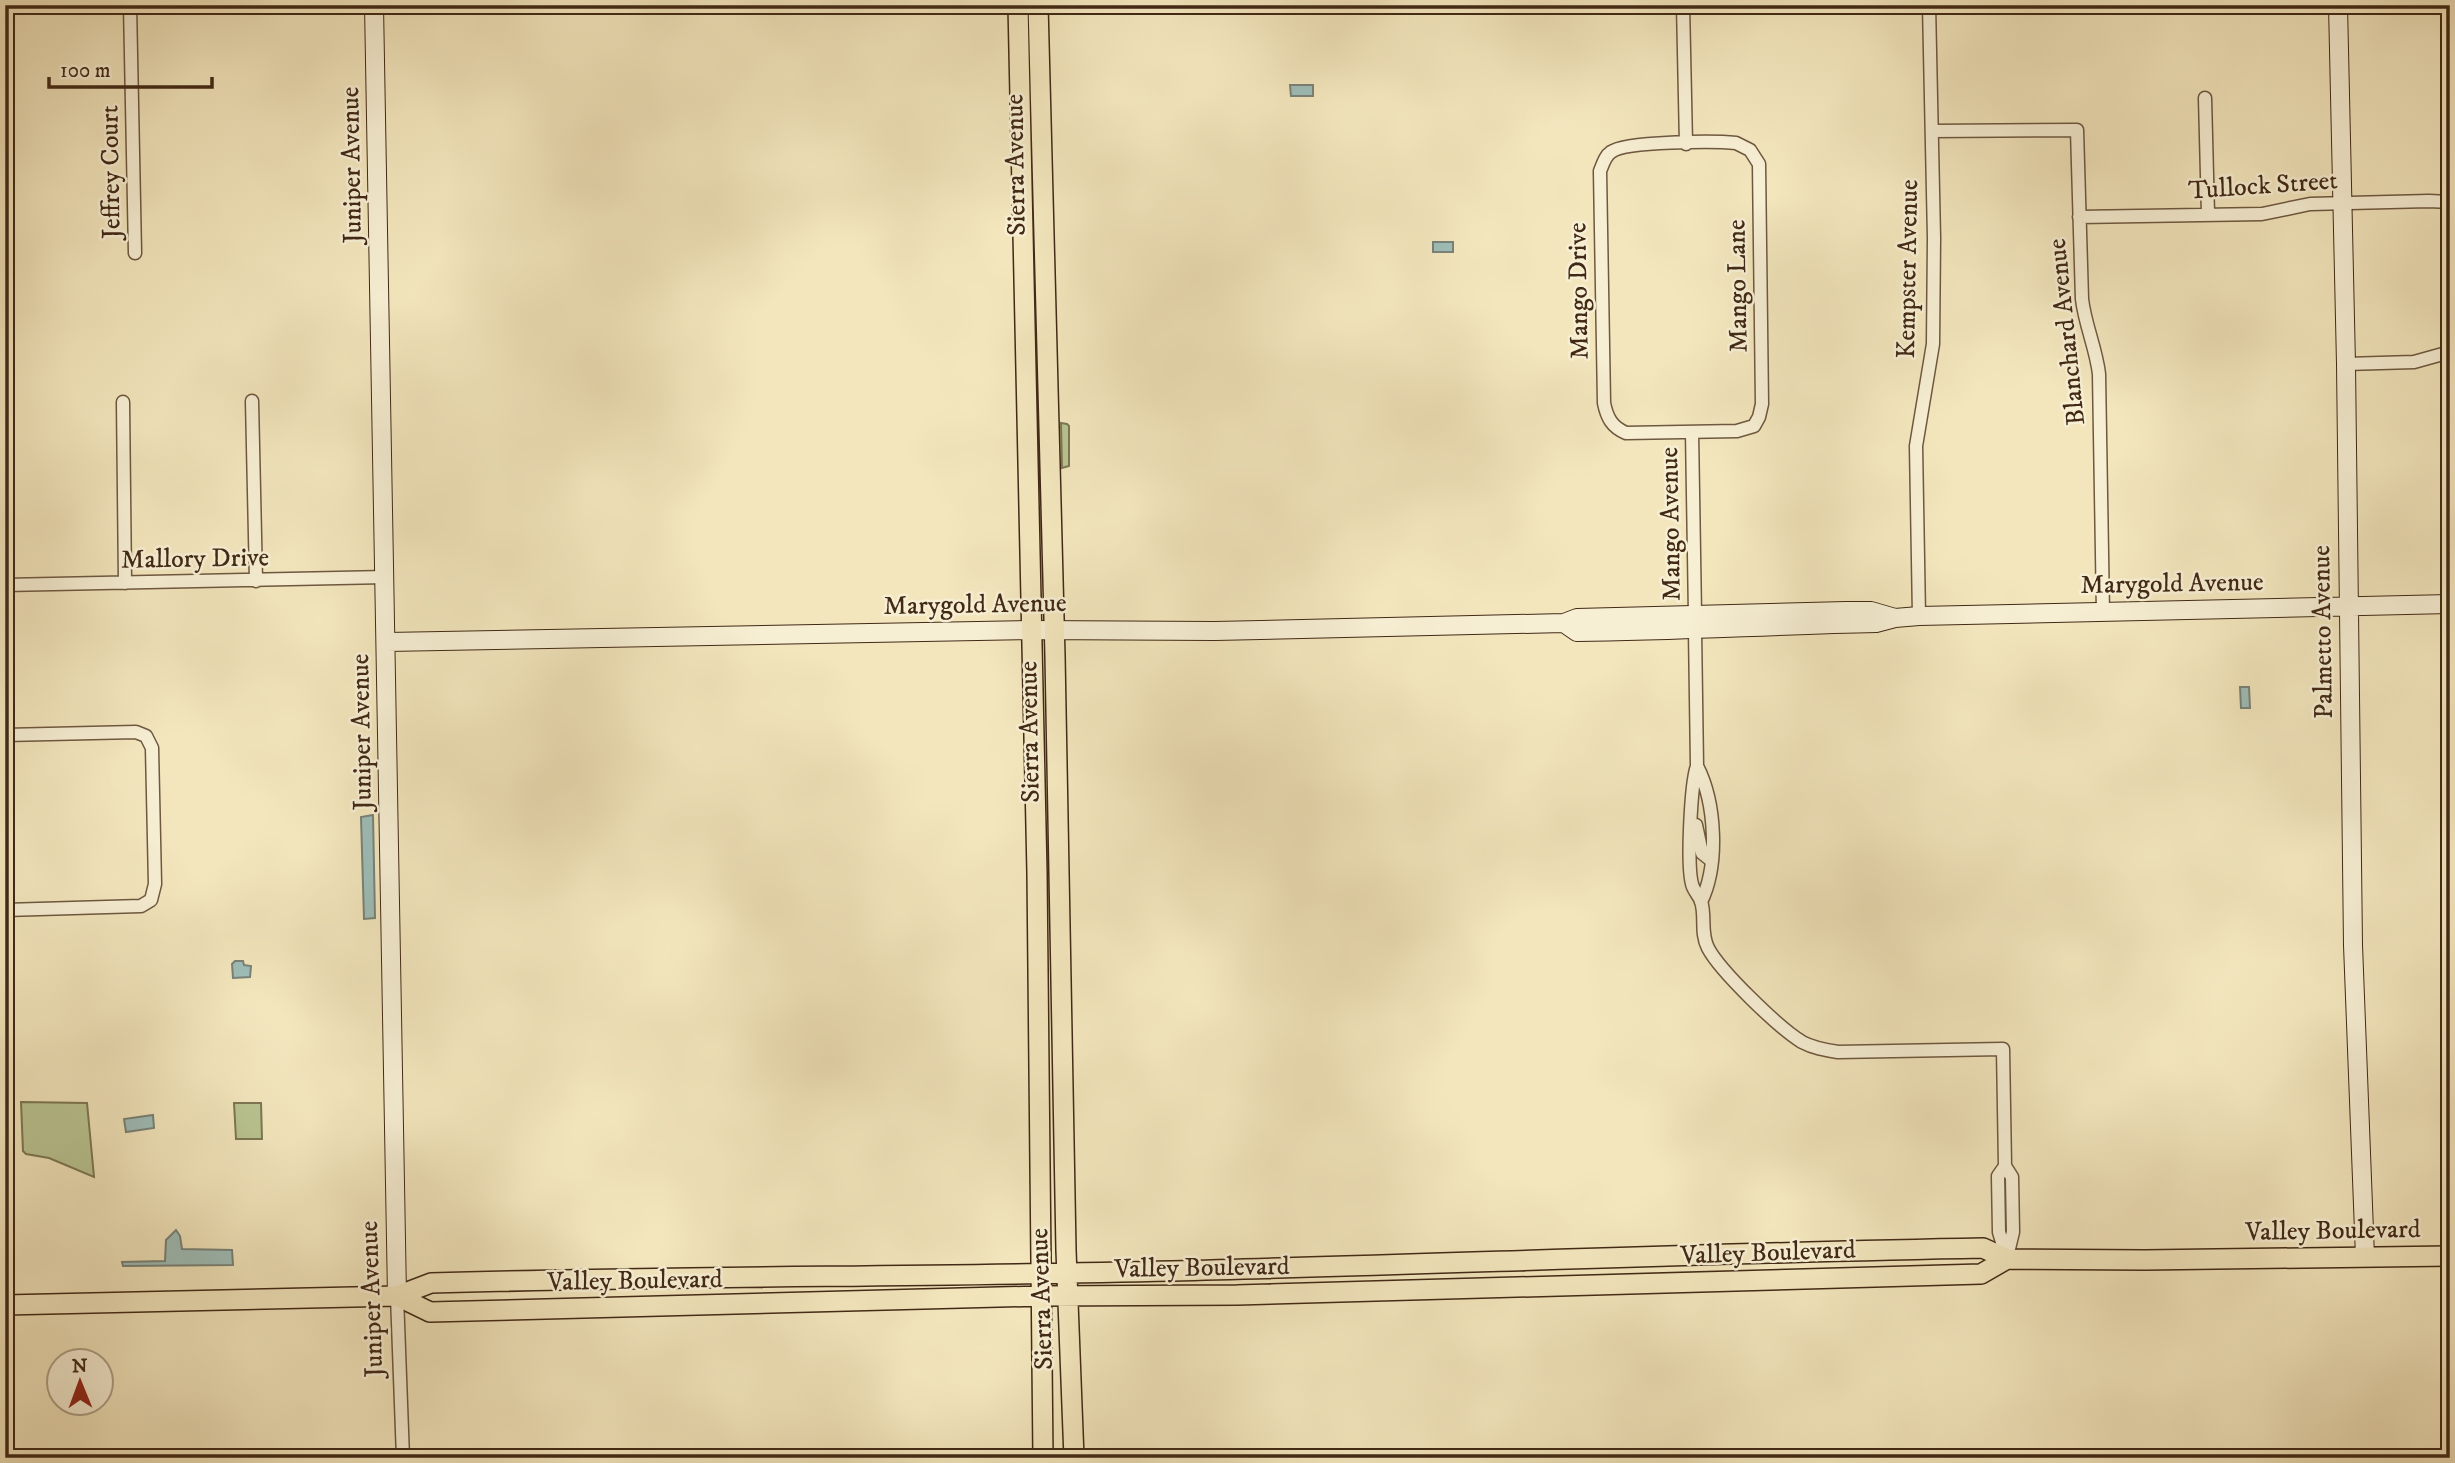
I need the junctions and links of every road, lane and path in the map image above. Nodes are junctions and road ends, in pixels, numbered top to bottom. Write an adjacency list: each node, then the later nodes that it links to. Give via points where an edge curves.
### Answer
1 (130, 5): 16 (street, Jeffrey Court)
2 (374, 5): 23 (street, Juniper Avenue)
3 (1018, 5): 15 (main road, Sierra Avenue)
4 (1038, 5): 17 (main road, Sierra Avenue)
5 (1684, 5): 10 (street)
6 (1929, 5): 9 (street, Kempster Avenue)
7 (2338, 5): 12 (street, Palmetto Avenue)
8 (2205, 98): 13 (street)
9 (1932, 131): 14 (street, Blanchard Avenue, via 2077,130); 30 (street, Kempster Avenue, via 1933,344 1916,446)
10 (1686, 144): 22 (street, Mango Lane, via 1736,144 1755,155 1759,164 1761,411 1754,426 1746,429); 22 (street, Mango Drive, via 1620,147 1602,166 1602,349 1604,403 1615,427 1631,433)
11 (2450, 202): 12 (street, Tullock Street)
12 (2342, 203): 13 (street, Tullock Street, via 2262,214); 19 (street, Palmetto Avenue)
13 (2208, 214): 14 (street, Tullock Street)
14 (2079, 217): 29 (street, Blanchard Avenue, via 2083,308 2099,374)
15 (1023, 230): 17 (main road, via 1033,261 1036,342); 33 (main road, Sierra Avenue)
16 (135, 254)
17 (1048, 345): 34 (main road, Sierra Avenue)
18 (2450, 352): 19 (street, via 2414,362)
19 (2346, 363): 28 (street, Palmetto Avenue)
20 (252, 401): 24 (street)
21 (122, 402): 25 (street)
22 (1692, 432): 32 (street, Mango Avenue)
23 (386, 577): 24 (street, Mallory Drive); 35 (street, Juniper Avenue)
24 (256, 581): 25 (street, Mallory Drive)
25 (125, 583): 26 (street, Mallory Drive)
26 (5, 585)
27 (2450, 604): 28 (street, Marygold Avenue)
28 (2348, 606): 29 (street, Marygold Avenue); 44 (street, Palmetto Avenue, via 2353,945)
29 (2103, 613): 30 (street, Marygold Avenue)
30 (1919, 616): 31 (street, Marygold Avenue)
31 (1895, 618): 32 (street, Marygold Avenue, via 1876,623 1724,627); 32 (street, Marygold Avenue, via 1871,611 1846,611 1822,619)
32 (1695, 622): 34 (street, Marygold Avenue); 37 (street, Mango Avenue)
33 (1032, 630): 34 (street, Marygold Avenue); 35 (street, Marygold Avenue); 46 (main road, Sierra Avenue)
34 (1054, 630): 47 (main road, Sierra Avenue)
35 (387, 642): 49 (street, Juniper Avenue)
36 (5, 735): 41 (street, via 136,732 146,736 152,748 155,884 151,900 141,906)
37 (1697, 766): 38 (street); 39 (street, via 1711,808)
38 (1690, 820): 39 (street, via 1698,828 1702,853); 40 (street, via 1692,885)
39 (1712, 861): 40 (street)
40 (1701, 902): 45 (street, via 1703,936 1714,957 1760,1006 1813,1047 1838,1052 2003,1049 2005,1166 2012,1177 2013,1204)
41 (5, 909)
42 (1702, 1254): 45 (main road, Valley Boulevard, via 1983,1248); 47 (main road, Valley Boulevard); 48 (main road, via 1631,1274)
43 (2450, 1256): 44 (main road, Valley Boulevard)
44 (2365, 1258): 45 (main road, Valley Boulevard)
45 (2007, 1259): 48 (main road, Valley Boulevard, via 1981,1274)
46 (1041, 1272): 47 (main road, Valley Boulevard); 49 (main road, Valley Boulevard, via 431,1283); 50 (main road, Sierra Avenue)
47 (1067, 1273): 51 (main road, Sierra Avenue)
48 (1616, 1284): 51 (main road, Valley Boulevard)
49 (397, 1296): 50 (main road, Valley Boulevard, via 430,1312); 52 (main road, Valley Boulevard); 53 (street, Juniper Avenue)
50 (1041, 1296): 51 (main road, Valley Boulevard); 54 (main road, Sierra Avenue)
51 (1069, 1296): 55 (main road, Sierra Avenue)
52 (5, 1306)
53 (403, 1458)
54 (1043, 1458)
55 (1074, 1458)

